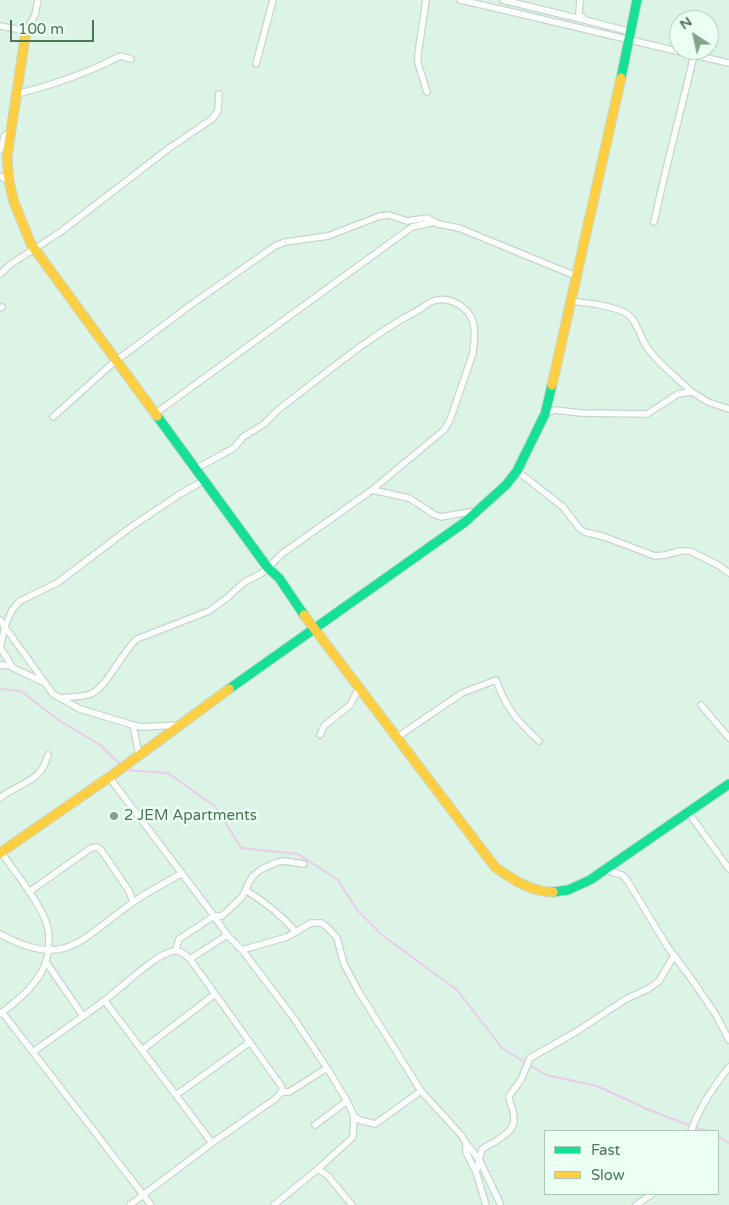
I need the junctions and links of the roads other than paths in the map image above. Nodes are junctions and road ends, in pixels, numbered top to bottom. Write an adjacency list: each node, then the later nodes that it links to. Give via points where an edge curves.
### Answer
1 (38, 0): 10 (street)
2 (273, 0): 17 (street)
3 (426, 0): 18 (street, via 418,63)
4 (460, 0): 11 (street)
5 (503, 0): 8 (street)
6 (580, 0): 8 (street, via 579,14)
7 (637, 0): 11 (street)
8 (585, 20): 11 (street)
9 (0, 26): 10 (street)
10 (26, 31): 19 (street)
11 (630, 37): 12 (street); 28 (street)
12 (669, 48)
13 (131, 59): 19 (street, via 121,56 83,74)
14 (693, 60): 25 (street)
15 (716, 60): 16 (street)
16 (729, 63)
17 (256, 64)
18 (427, 92)
19 (17, 94): 21 (street)
20 (219, 94): 26 (street, via 218,111 212,119)
21 (11, 133): 22 (street, via 5,135); 23 (street)
22 (0, 150)
23 (4, 178): 26 (street)
24 (435, 222): 28 (street, via 459,228); 30 (street, via 427,218 407,221 384,215 328,236 281,243); 33 (street, via 412,227)
25 (654, 222)
26 (34, 249): 27 (street); 30 (street)
27 (0, 274)
28 (576, 276): 29 (street)
29 (571, 301): 31 (street, via 626,313 634,321 645,344); 34 (street)
30 (117, 360): 33 (street); 35 (street)
31 (692, 392): 32 (street); 34 (street, via 680,393 647,414 555,410)
32 (729, 409)
33 (156, 413): 36 (street)
34 (545, 414): 37 (street)
35 (53, 417)
36 (197, 468): 38 (street); 39 (street, via 234,448 243,437 383,330 433,301 448,299 468,313 474,323 475,342 450,420 444,430)
37 (517, 471): 40 (street); 42 (street, via 566,510 585,532 655,556 690,551)
38 (205, 480): 41 (street); 44 (street, via 131,527 57,583 20,600)
39 (372, 490): 40 (street, via 409,498 441,517); 41 (street, via 283,553)
40 (479, 510): 45 (street)
41 (268, 568): 45 (street, via 279,578); 51 (street, via 202,615 137,639 93,693)
42 (729, 573)
43 (0, 620): 44 (street)
44 (5, 626): 46 (street); 49 (street)
45 (315, 629): 50 (street); 54 (street)
46 (0, 648): 48 (street)
47 (0, 665): 48 (street)
48 (11, 666): 49 (street)
49 (43, 682): 51 (street, via 53,694)
50 (359, 688): 55 (street, via 350,705 324,726); 56 (street)
51 (63, 698): 53 (street, via 80,709)
52 (701, 705): 57 (street)
53 (133, 725): 54 (street); 60 (street)
54 (181, 725): 60 (street)
55 (320, 735)
56 (396, 738): 58 (street, via 462,693 496,680 504,701 521,725); 68 (street, via 495,867 518,883 557,893 571,890)
57 (729, 738)
58 (539, 741)
59 (48, 755): 63 (street, via 39,774)
60 (139, 755): 61 (street)
61 (109, 777): 65 (street); 69 (street)
62 (729, 784): 64 (street)
63 (0, 798)
64 (688, 812): 67 (street); 68 (street)
65 (0, 852): 71 (street)
66 (304, 864): 70 (street, via 277,862 255,874)
67 (729, 869)
68 (605, 870): 80 (street, via 628,880)
69 (182, 874): 72 (street); 73 (street)
70 (247, 891): 73 (street, via 222,916); 74 (street, via 287,921)
71 (29, 892): 72 (street, via 97,847 127,888); 77 (street, via 46,924)
72 (133, 902): 77 (street, via 77,944)
73 (214, 916): 76 (street); 78 (street, via 179,940)
74 (296, 932): 79 (street); 93 (street, via 316,922 334,933 344,964 359,992)
75 (0, 934): 77 (street, via 19,945)
76 (227, 935): 79 (street); 81 (street)
77 (49, 950): 82 (street)
78 (176, 950): 81 (street, via 184,952); 84 (street, via 157,959)
79 (242, 950): 92 (street)
80 (674, 956): 87 (street, via 716,1015); 102 (street, via 659,981 648,989 626,998 530,1058 522,1080 509,1096 512,1127 482,1149)
81 (190, 959): 83 (street)
82 (46, 962): 85 (street, via 35,983); 86 (street)
83 (216, 994): 88 (street); 89 (street)
84 (105, 1001): 86 (street); 89 (street)
85 (1, 1013): 90 (street)
86 (83, 1016): 90 (street)
87 (729, 1040)
88 (250, 1042): 94 (street, via 282,1087); 95 (street)
89 (142, 1050): 95 (street)
90 (33, 1052): 105 (street)
91 (729, 1067): 99 (street, via 708,1097)
92 (327, 1068): 94 (street, via 288,1092); 96 (street)
93 (421, 1091): 97 (street, via 375,1124); 101 (street)
94 (282, 1092): 100 (street)
95 (176, 1095): 100 (street)
96 (346, 1101): 97 (street); 98 (street)
97 (354, 1116): 103 (street, via 353,1137)
98 (314, 1125)
99 (692, 1130)
100 (212, 1143): 105 (street)
101 (466, 1143): 102 (street); 104 (street, via 466,1152)
102 (480, 1161): 104 (street); 107 (street)
103 (318, 1168): 110 (street); 111 (street)
104 (476, 1172): 112 (street)
105 (143, 1195): 108 (street); 109 (street)
106 (651, 1195): 113 (street)
107 (501, 1204): 112 (street)
108 (130, 1205)
109 (151, 1205)
110 (274, 1205)
111 (352, 1205)
112 (487, 1205)
113 (636, 1205)

